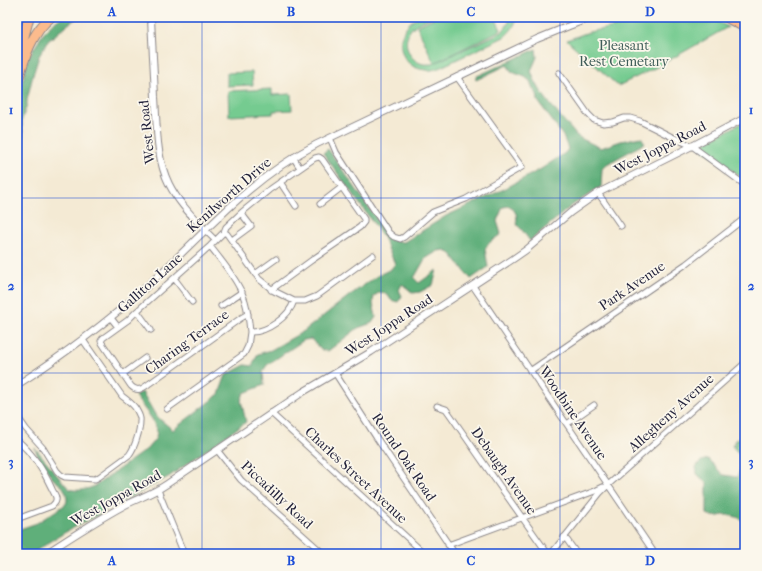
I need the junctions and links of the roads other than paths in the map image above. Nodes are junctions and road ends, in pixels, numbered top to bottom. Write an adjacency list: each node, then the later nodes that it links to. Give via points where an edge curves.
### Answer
1 (29, 17): 7 (highway)
2 (51, 17): 10 (highway, via 32,41)
3 (151, 17): 26 (street, West Road, via 157,130 164,170 183,206)
4 (593, 17): 9 (street, Kenilworth Drive, via 537,39)
5 (724, 17): 6 (main road)
6 (745, 28)
7 (17, 63)
8 (559, 73): 13 (street, via 594,120 607,123 624,118 636,119)
9 (457, 77): 12 (street, Kenilworth Drive); 12 (street, via 522,167 466,199 433,212 400,239 389,233 336,152)
10 (17, 84)
11 (745, 118): 13 (street, West Joppa Road)
12 (330, 138): 14 (street, Kenilworth Drive)
13 (692, 146): 17 (street); 19 (street, West Joppa Road)
14 (293, 157): 15 (street); 26 (street, Kenilworth Drive, via 243,195)
15 (300, 168): 16 (street, Galliton Lane); 18 (street, Galliton Lane, via 319,157)
16 (280, 182): 21 (street); 22 (street, Galliton Lane)
17 (745, 185)
18 (342, 187): 20 (street); 36 (street, via 364,219 360,227)
19 (598, 193): 24 (street); 35 (street, West Joppa Road, via 526,250)
20 (320, 204)
21 (296, 206)
22 (241, 213): 27 (street, Galliton Lane); 29 (street, via 251,226)
23 (743, 220): 25 (street); 50 (street, Park Avenue, via 686,264)
24 (621, 226)
25 (745, 226)
26 (206, 230): 28 (street); 43 (street, Kenilworth Drive)
27 (224, 232): 28 (street, Galliton Lane); 29 (street)
28 (215, 240): 30 (street, Galliton Lane)
29 (232, 240): 33 (street)
30 (210, 246): 34 (street, Galliton Lane); 37 (street)
31 (373, 255): 38 (street, via 317,296 305,301)
32 (276, 259): 33 (street)
33 (255, 274): 36 (street)
34 (174, 278): 39 (street); 41 (street, Galliton Lane)
35 (472, 286): 50 (street, Woodbine Avenue); 51 (street, West Joppa Road)
36 (272, 290): 38 (street)
37 (242, 292): 40 (street); 42 (street)
38 (294, 301): 46 (street, via 290,311 272,326 262,331)
39 (192, 302)
40 (222, 306)
41 (137, 312): 44 (street, Galliton Lane); 45 (street)
42 (248, 314): 46 (street); 52 (street, Charing Terrace, via 140,389 133,388)
43 (111, 318): 44 (street, Galliton Lane); 47 (street, Kenilworth Drive)
44 (118, 327): 52 (street, Galliton Lane, via 101,340)
45 (151, 330)
46 (250, 332): 56 (street, via 248,349 244,354)
47 (83, 340): 53 (street, Kenilworth Drive); 58 (street, via 122,396 139,414 141,420 133,450 129,455 95,479 65,477 57,471 43,448)
48 (145, 358): 52 (street)
49 (745, 363): 62 (street, Allegheny Avenue)
50 (530, 370): 59 (street, Woodbine Avenue)
51 (335, 373): 57 (street, West Joppa Road); 67 (street, Round Oak Road)
52 (123, 374)
53 (17, 385)
54 (594, 405): 59 (street)
55 (437, 406): 64 (street, Debaugh Avenue, via 446,409)
56 (167, 409)
57 (271, 413): 61 (street, West Joppa Road); 71 (street, Charles Street Avenue)
58 (17, 416)
59 (566, 424): 62 (street, Woodbine Avenue)
60 (17, 440): 65 (street, via 41,469 56,498 52,506)
61 (217, 450): 63 (street, West Joppa Road); 70 (street, Piccadilly Road, via 241,480)
62 (608, 485): 64 (street); 66 (street, Allegheny Avenue); 75 (street, Woodbine Avenue)
63 (158, 490): 68 (street, West Joppa Road, via 117,510); 69 (street)
64 (522, 518): 67 (street); 73 (street, Debaugh Avenue)
65 (17, 519)
66 (564, 537): 73 (street, Allegheny Avenue); 74 (street)
67 (448, 545): 72 (street, Round Oak Road)
68 (45, 554)
69 (184, 554)
70 (324, 554)
71 (425, 554)
72 (455, 554)
73 (549, 554)
74 (576, 554)
75 (655, 554)

